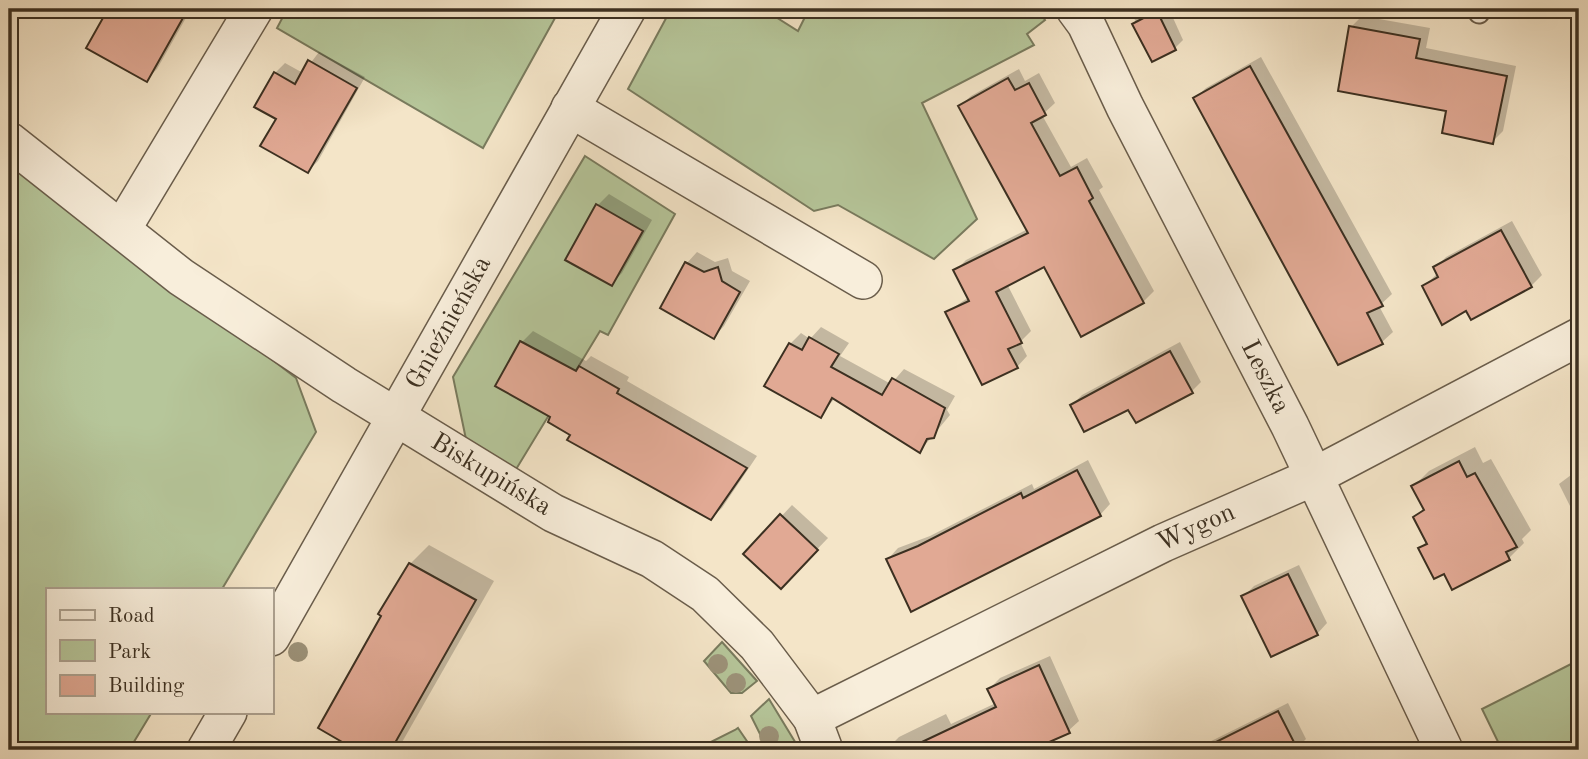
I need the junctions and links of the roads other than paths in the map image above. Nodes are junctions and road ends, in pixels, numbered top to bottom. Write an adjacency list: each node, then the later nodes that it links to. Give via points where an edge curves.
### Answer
1 (254, 9): 6 (street)
2 (627, 9): 4 (street, Gnieźnieńska)
3 (1075, 9): 10 (street, Leszka)
4 (570, 108): 7 (street); 9 (street, Gnieźnieńska)
5 (9, 141): 6 (street, Biskupińska)
6 (122, 229): 9 (street, Biskupińska, via 181,277)
7 (863, 279)
8 (1579, 337): 10 (street, Wygon)
9 (396, 418): 11 (street, Gnieźnieńska); 13 (street, Biskupińska, via 553,513 652,559 705,594 757,645)
10 (1313, 477): 13 (street, Wygon, via 1163,543); 15 (street, Leszka)
11 (273, 633)
12 (228, 714): 14 (street)
13 (818, 734)
14 (206, 750)
15 (1444, 750)

